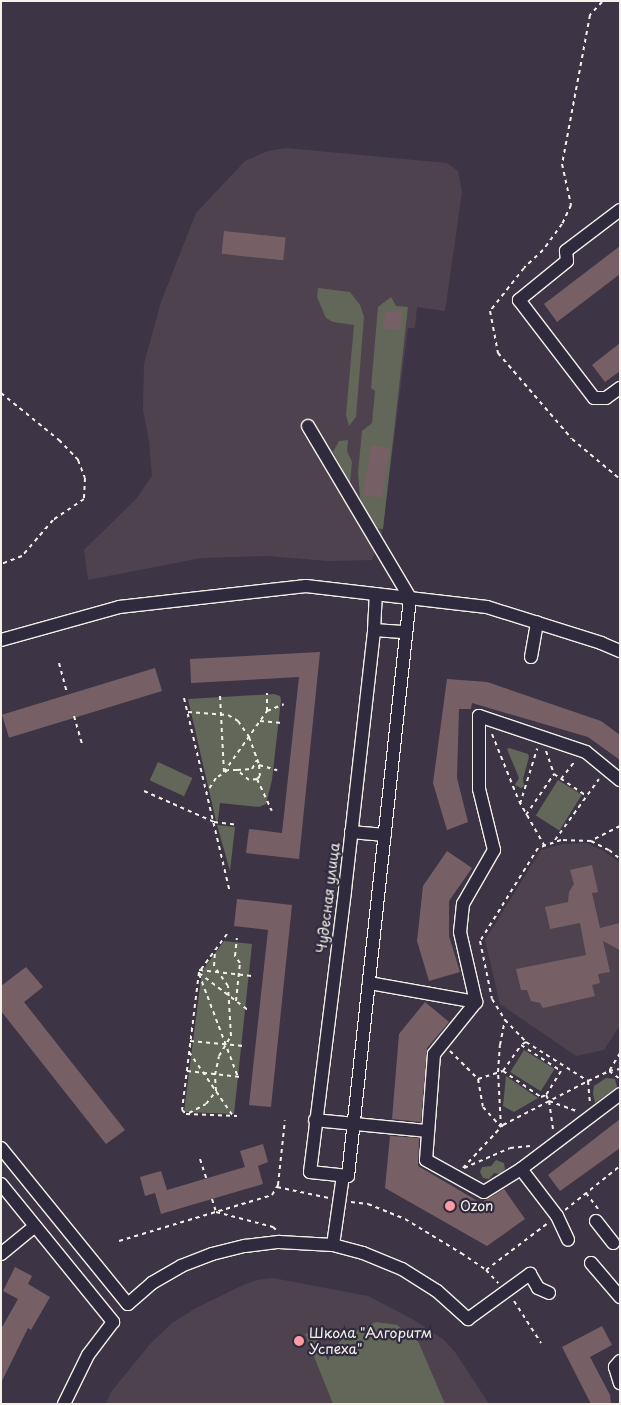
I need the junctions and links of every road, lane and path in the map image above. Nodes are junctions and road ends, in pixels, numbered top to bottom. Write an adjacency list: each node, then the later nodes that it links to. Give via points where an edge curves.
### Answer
1 (602, 2): 6 (path, via 590,16 562,164 571,204 562,224 543,250 524,268 490,311 498,353 572,439)
2 (620, 210): 3 (street, via 566,251 567,261 519,300 594,398 606,398)
3 (620, 388)
4 (1, 393): 7 (path, via 59,440 78,460 85,478 84,499 53,520 22,556)
5 (308, 426): 9 (street)
6 (620, 479)
7 (1, 564)
8 (376, 594): 9 (street); 11 (street, Чудесная улица); 13 (street, via 306,586 119,607)
9 (410, 598): 10 (street, via 487,607); 12 (street)
10 (536, 623): 14 (street); 15 (street)
11 (374, 630): 12 (street); 53 (street, Чудесная улица)
12 (406, 632): 54 (street)
13 (1, 640)
14 (620, 651)
15 (531, 657)
16 (59, 663): 17 (path)
17 (67, 693)
18 (267, 694): 22 (path)
19 (220, 696): 24 (path)
20 (184, 698): 23 (path)
21 (284, 704): 22 (path)
22 (267, 711): 27 (path)
23 (187, 712): 24 (path); 45 (path)
24 (221, 714): 29 (path, via 238,721); 38 (path)
25 (74, 716): 31 (path)
26 (486, 718): 30 (street); 47 (path); 70 (street, via 479,716 479,789 494,850 463,904 460,932)
27 (260, 721): 28 (path); 29 (path)
28 (282, 723)
29 (249, 737): 33 (path); 38 (path)
30 (540, 737): 32 (street); 39 (path); 47 (path)
31 (83, 747)
32 (582, 751): 35 (street); 40 (path)
33 (257, 759): 34 (path); 36 (path, via 252,768)
34 (259, 765): 37 (path); 41 (path, via 260,776)
35 (606, 769): 42 (street); 46 (path)
36 (237, 770): 38 (path); 41 (path, via 249,780)
37 (277, 770)
38 (224, 772): 45 (path)
39 (554, 774): 40 (path); 49 (path)
40 (561, 778): 46 (path)
41 (257, 779): 48 (path)
42 (620, 782): 44 (street, via 617,789)
43 (144, 790): 50 (path)
44 (620, 791)
45 (207, 792): 50 (path)
46 (587, 796): 56 (path)
47 (520, 804): 49 (path)
48 (272, 811)
49 (526, 815): 57 (path)
50 (214, 822): 51 (path); 59 (path)
51 (237, 825)
52 (620, 826): 55 (path)
53 (351, 832): 54 (street); 100 (street, Чудесная улица)
54 (385, 835): 67 (street)
55 (591, 841): 56 (path); 58 (path)
56 (554, 842): 57 (path)
57 (544, 844): 72 (path, via 538,848 480,941 492,999)
58 (620, 859)
59 (230, 892)
60 (227, 934): 62 (path)
61 (237, 938): 65 (path)
62 (215, 949): 63 (path); 64 (path, via 213,964)
63 (199, 972): 64 (path); 68 (path); 73 (path); 76 (path)
64 (219, 972): 65 (path); 68 (path, via 227,982)
65 (238, 974): 66 (path); 69 (path)
66 (252, 976)
67 (369, 983): 70 (street); 101 (street)
68 (228, 995): 69 (path); 76 (path, via 231,1032)
69 (236, 1001): 71 (path)
70 (476, 1002): 75 (street)
71 (248, 1010)
72 (505, 1020): 74 (path); 84 (path)
73 (190, 1041): 76 (path); 79 (path)
74 (526, 1042): 77 (path); 90 (path)
75 (443, 1043): 88 (path); 103 (street, via 434,1054)
76 (226, 1044): 78 (path); 87 (path, via 218,1056); 87 (path, via 240,1077)
77 (521, 1045): 85 (path); 93 (path, via 561,1071)
78 (244, 1046)
79 (189, 1052): 82 (path); 86 (path)
80 (620, 1053): 83 (path)
81 (620, 1069): 83 (path)
82 (186, 1071): 86 (path); 95 (path, via 182,1109)
83 (609, 1071): 89 (path); 90 (path)
84 (498, 1072): 85 (path); 88 (path); 102 (path)
85 (503, 1072): 93 (path, via 541,1097)
86 (204, 1073): 87 (path); 91 (path)
87 (215, 1074): 91 (path)
88 (478, 1078): 102 (path, via 482,1107)
89 (620, 1079)
90 (588, 1082): 94 (path); 98 (path)
91 (216, 1091): 95 (path, via 206,1104); 96 (path)
92 (620, 1094): 98 (street)
93 (546, 1095): 94 (path)
94 (549, 1101): 98 (path); 102 (path); 104 (path)
95 (188, 1114): 96 (path)
96 (234, 1116): 97 (path)
97 (237, 1116)
98 (591, 1117): 104 (street)
99 (284, 1120): 111 (path)
100 (315, 1120): 101 (street); 108 (street, Чудесная улица, via 310,1172)
101 (354, 1124): 103 (street); 108 (street, via 348,1176)
102 (501, 1127): 104 (path, via 462,1169 510,1148)
103 (427, 1131): 107 (street, via 426,1160 484,1192)
104 (554, 1144): 107 (street)
105 (1, 1148): 119 (street, via 128,1304 152,1283 181,1266 212,1254)
106 (200, 1159): 109 (path)
107 (520, 1169): 117 (street, via 557,1216)
108 (342, 1176): 113 (street)
109 (206, 1178)
110 (1, 1184): 116 (street)
111 (277, 1187): 113 (path); 114 (path, via 269,1196)
112 (212, 1199): 114 (path)
113 (339, 1200): 121 (street); 124 (path, via 368,1204 405,1218 486,1270)
114 (216, 1212): 118 (path); 119 (path, via 273,1227)
115 (596, 1221): 120 (street)
116 (35, 1226): 122 (street); 130 (street, via 114,1322 88,1355)
117 (568, 1240)
118 (119, 1241)
119 (278, 1242): 121 (street)
120 (613, 1243)
121 (333, 1246): 124 (street, via 363,1253 402,1269 437,1291 468,1318)
122 (1, 1254)
123 (591, 1263): 126 (street)
124 (506, 1291): 125 (street, via 530,1274 538,1288); 127 (path)
125 (549, 1293)
126 (620, 1296)
127 (541, 1343)
128 (620, 1361): 129 (street, via 615,1367)
129 (620, 1383)
130 (64, 1404)

